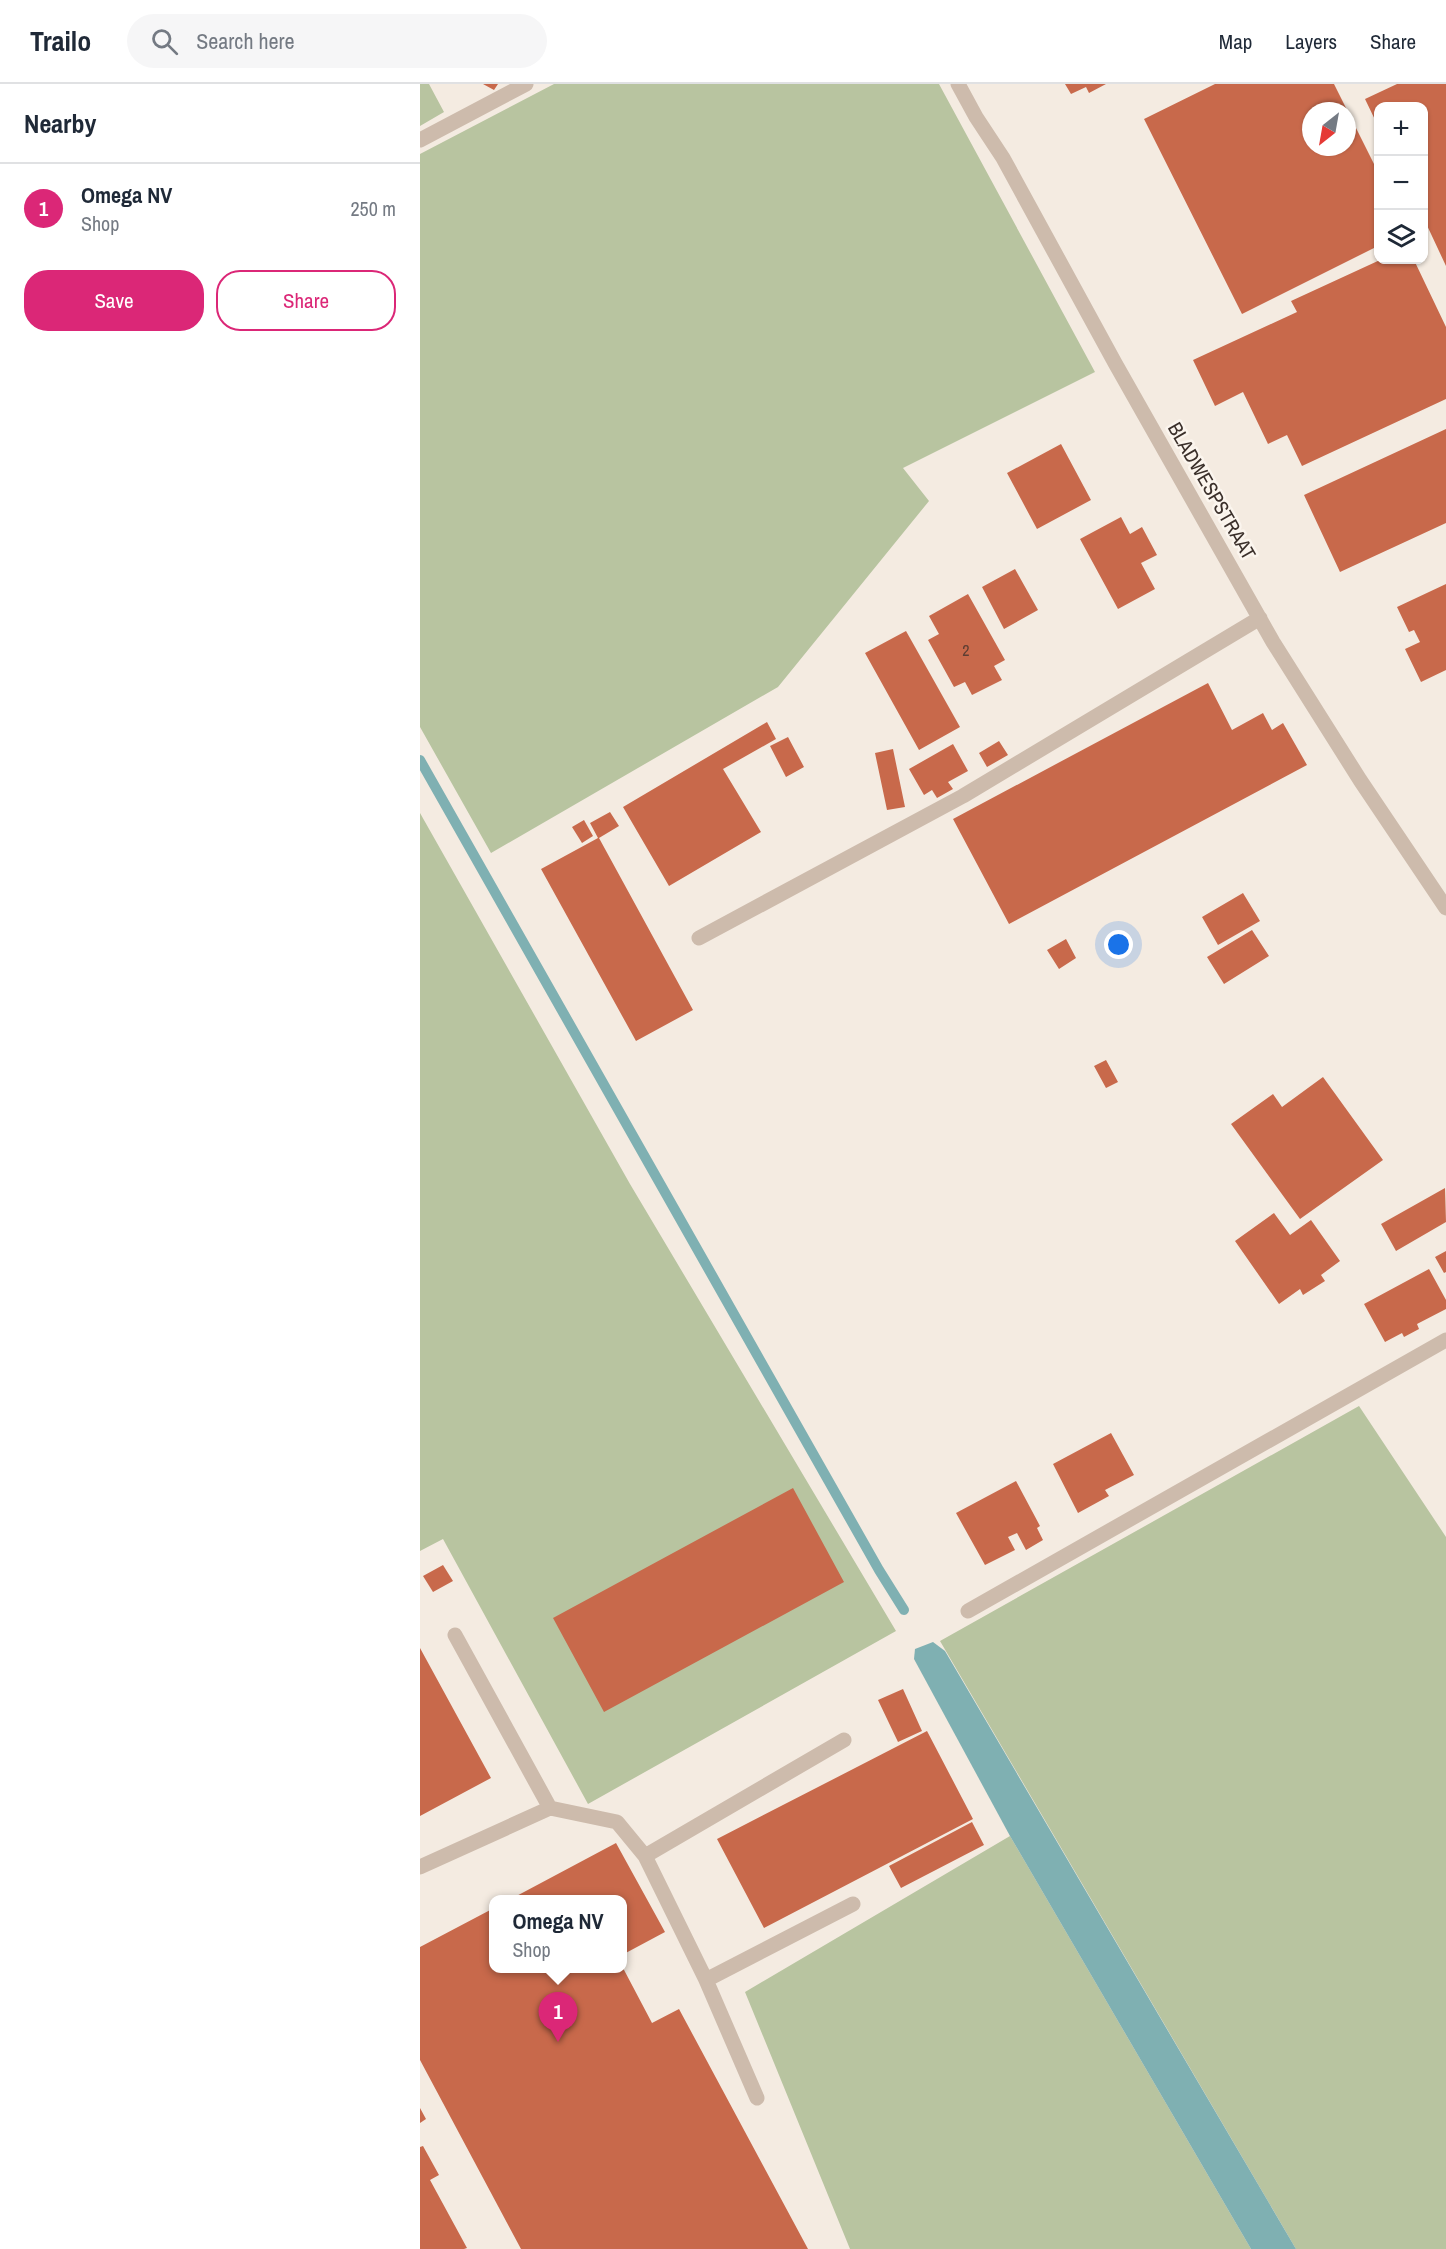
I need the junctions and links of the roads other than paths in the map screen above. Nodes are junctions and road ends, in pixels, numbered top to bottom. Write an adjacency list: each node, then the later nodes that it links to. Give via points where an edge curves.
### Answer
1 (526, 84): 3 (street)
2 (958, 84): 4 (street, BLADWESPSTRAAT)
3 (420, 140)
4 (1260, 618): 5 (street, BLADWESPSTRAAT, via 1360,780); 6 (street, via 963,796)
5 (1446, 908)
6 (699, 938)
7 (1446, 1340): 8 (street)
8 (968, 1611)
9 (455, 1635): 11 (street)
10 (844, 1740): 12 (street)
11 (550, 1808): 12 (street, via 617,1822); 13 (street)
12 (645, 1856): 15 (street)
13 (420, 1866)
14 (853, 1904): 15 (street)
15 (706, 1980): 16 (street)
16 (757, 2098)

